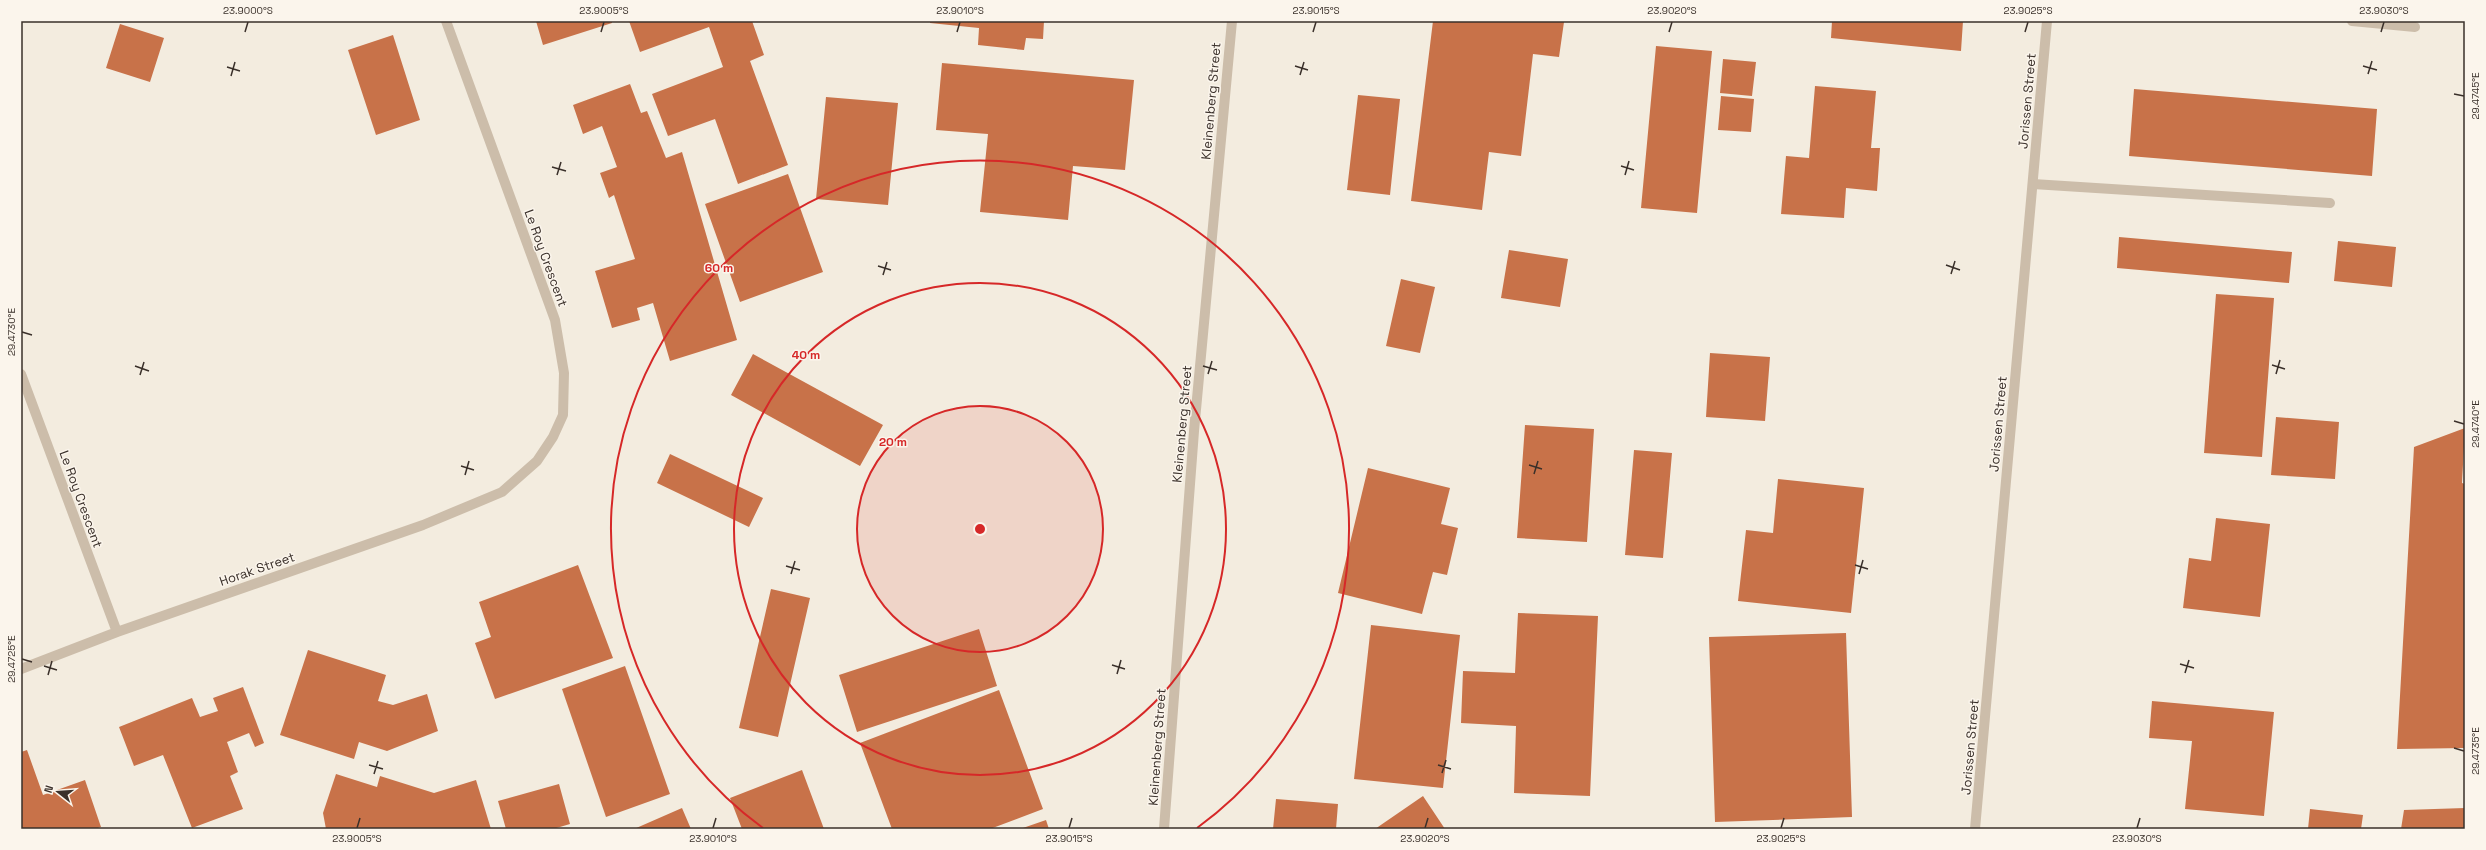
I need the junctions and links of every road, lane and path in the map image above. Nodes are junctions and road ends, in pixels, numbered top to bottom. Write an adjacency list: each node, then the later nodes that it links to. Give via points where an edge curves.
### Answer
1 (446, 21): 9 (street, Le Roy Crescent, via 555,320 564,373 563,415 553,437 537,461)
2 (1232, 21): 12 (street, Kleinenberg Street, via 1194,431)
3 (2047, 21): 6 (street, Jorissen Street)
4 (2352, 21): 5 (street)
5 (2415, 27)
6 (2032, 184): 7 (street); 13 (street, Jorissen Street)
7 (2330, 203)
8 (21, 374): 10 (street, Le Roy Crescent)
9 (502, 492): 10 (street, Horak Street, via 423,524)
10 (117, 632): 11 (street, Horak Street)
11 (21, 669)
12 (1164, 829)
13 (1976, 829)

